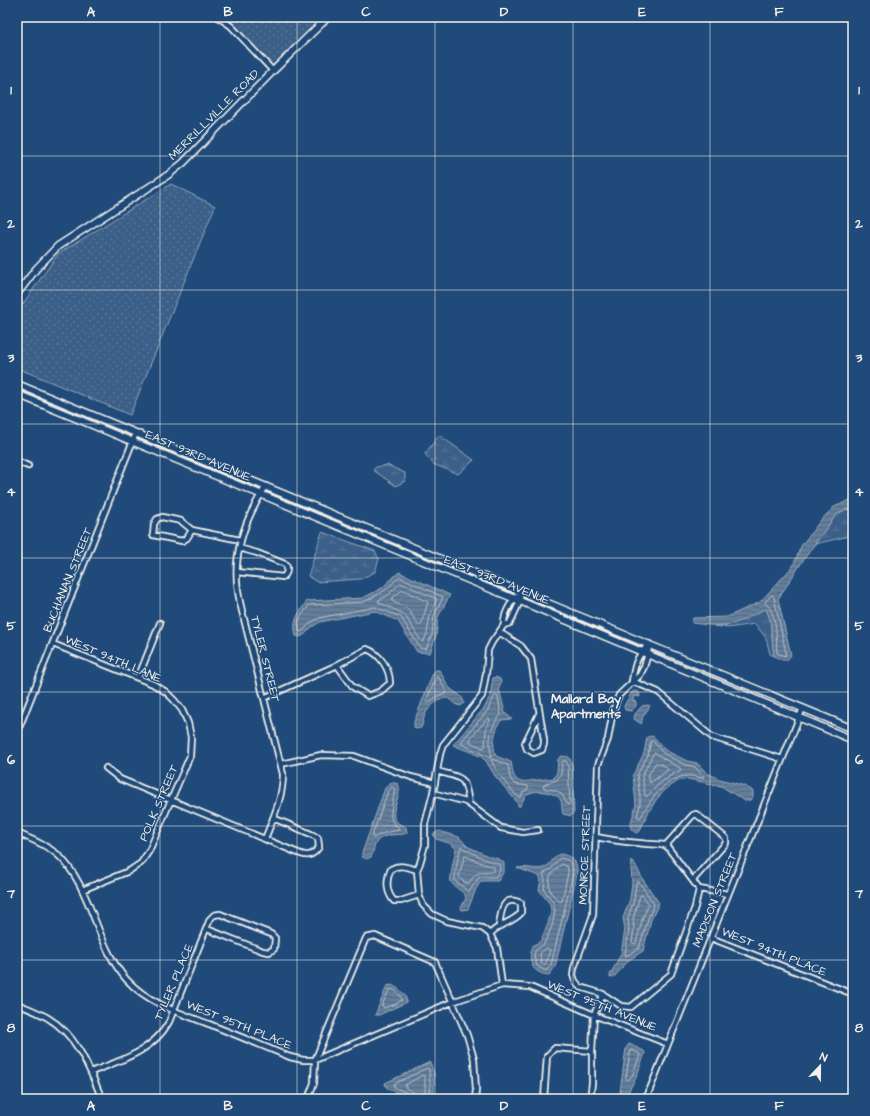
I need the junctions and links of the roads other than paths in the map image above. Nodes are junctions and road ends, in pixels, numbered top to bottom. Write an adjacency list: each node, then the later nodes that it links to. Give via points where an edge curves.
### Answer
1 (218, 17): 3 (street, via 231,26)
2 (328, 17): 3 (street, MERRILLVILLE ROAD)
3 (273, 71): 4 (street, MERRILLVILLE ROAD, via 183,164 58,246 36,268)
4 (17, 294)
5 (17, 384): 7 (street, EAST 93RD AVENUE)
6 (17, 394): 8 (street, EAST 93RD AVENUE)
7 (136, 433): 8 (street, BUCHANAN STREET); 11 (street, EAST 93RD AVENUE)
8 (133, 441): 12 (street, EAST 93RD AVENUE); 22 (street, BUCHANAN STREET)
9 (17, 461): 10 (street)
10 (28, 466)
11 (266, 486): 12 (street, TYLER STREET); 17 (street, EAST 93RD AVENUE)
12 (261, 494): 14 (street, TYLER STREET); 18 (street, EAST 93RD AVENUE)
13 (192, 530): 13 (street, via 181,521 162,517 156,519 153,535 182,541); 14 (street)
14 (240, 540): 15 (street, TYLER STREET)
15 (239, 548): 16 (street, TYLER STREET); 16 (street, via 285,564 287,570 283,577)
16 (237, 572): 30 (street, TYLER STREET, via 239,596)
17 (520, 591): 18 (street); 23 (street, EAST 93RD AVENUE)
18 (517, 600): 20 (street, via 503,620); 20 (street, via 510,623); 24 (street, EAST 93RD AVENUE)
19 (160, 624): 27 (street)
20 (504, 625): 21 (street)
21 (499, 632): 32 (street, via 521,646 531,659); 40 (street, via 488,650 482,696 442,745)
22 (53, 644): 27 (street, WEST 94TH LANE); 35 (street, BUCHANAN STREET)
23 (649, 644): 24 (street); 25 (street, MONROE STREET); 31 (street, EAST 93RD AVENUE)
24 (642, 652): 25 (street, EAST 93RD AVENUE); 28 (street, via 635,662)
25 (648, 654): 28 (street, MONROE STREET, via 640,675); 33 (street, EAST 93RD AVENUE)
26 (337, 665): 26 (street, via 367,649 375,652 385,665 390,683 381,691 368,696 352,687); 30 (street)
27 (138, 678): 29 (street, WEST 94TH LANE)
28 (632, 681): 37 (street, via 658,692 712,736); 48 (street, MONROE STREET, via 616,702 608,739 598,765)
29 (166, 692): 43 (street, POLK STREET, via 182,710 191,737 190,756)
30 (264, 698): 38 (street, TYLER STREET)
31 (803, 708): 33 (street, MADISON STREET); 34 (street, EAST 93RD AVENUE)
32 (540, 714): 32 (street, via 544,744 541,751 534,753 527,749 525,743)
33 (799, 718): 36 (street, EAST 93RD AVENUE); 37 (street, MADISON STREET)
34 (853, 728)
35 (17, 733)
36 (853, 740)
37 (782, 759): 55 (street, MADISON STREET)
38 (281, 764): 41 (street, via 321,755 354,756); 45 (street, TYLER STREET, via 283,786)
39 (106, 768): 43 (street, via 120,779)
40 (437, 771): 41 (street); 44 (street, via 464,780)
41 (435, 783): 42 (street)
42 (433, 793): 44 (street); 51 (street, via 425,824 425,845)
43 (171, 800): 49 (street); 54 (street, POLK STREET, via 156,839 141,862 129,871)
44 (469, 804): 46 (street, via 501,828 523,832)
45 (273, 818): 49 (street, TYLER STREET); 49 (street, via 318,838 319,847 314,854 304,855)
46 (538, 830)
47 (17, 833): 54 (street, WEST 95TH PLACE, via 57,854 73,873)
48 (596, 837): 50 (street, via 616,842); 63 (street, MONROE STREET, via 593,915 573,975 580,987)
49 (264, 839)
50 (666, 845): 52 (street); 52 (street, via 696,814 726,838 726,843)
51 (416, 870): 56 (street); 56 (street, via 396,866 391,869 387,884 389,895 394,901)
52 (693, 880): 53 (street)
53 (699, 889): 55 (street); 63 (street, MONROE STREET, via 695,908 671,974 631,1007 621,1006)
54 (82, 890): 67 (street, WEST 95TH PLACE, via 116,966 138,990)
55 (728, 894): 60 (street, MADISON STREET)
56 (419, 895): 59 (street, via 423,905 432,914 447,921 482,928)
57 (498, 926): 57 (street, via 517,918 522,913 521,904 508,900 504,904); 59 (street)
58 (207, 929): 58 (street, TYLER PLACE, via 263,952 274,949 275,938 271,934 220,914 210,918); 67 (street, TYLER PLACE)
59 (490, 934): 61 (street, via 497,948)
60 (711, 938): 64 (street, WEST 94TH PLACE); 69 (street, MADISON STREET)
61 (502, 985): 62 (street, WEST 95TH PLACE); 65 (street, WEST 95TH PLACE)
62 (530, 987): 68 (street, WEST 95TH AVENUE)
63 (603, 994): 68 (street)
64 (853, 994)
65 (452, 1002): 71 (street, WEST 95TH PLACE); 71 (street, via 435,962 375,936 366,938); 75 (street, via 468,1035 474,1059)
66 (17, 1004): 72 (street, via 60,1026 78,1047)
67 (174, 1010): 71 (street, WEST 95TH PLACE, via 290,1057); 72 (street, TYLER PLACE, via 164,1030 148,1047)
68 (594, 1015): 69 (street, WEST 95TH AVENUE); 70 (street)
69 (668, 1044): 78 (street, MADISON STREET)
70 (592, 1051): 76 (street, via 555,1048 547,1056); 77 (street)
71 (315, 1060): 74 (street, via 314,1082)
72 (91, 1072): 73 (street)
73 (102, 1099)
74 (308, 1099)
75 (475, 1099)
76 (544, 1099)
77 (590, 1099)
78 (646, 1099)

